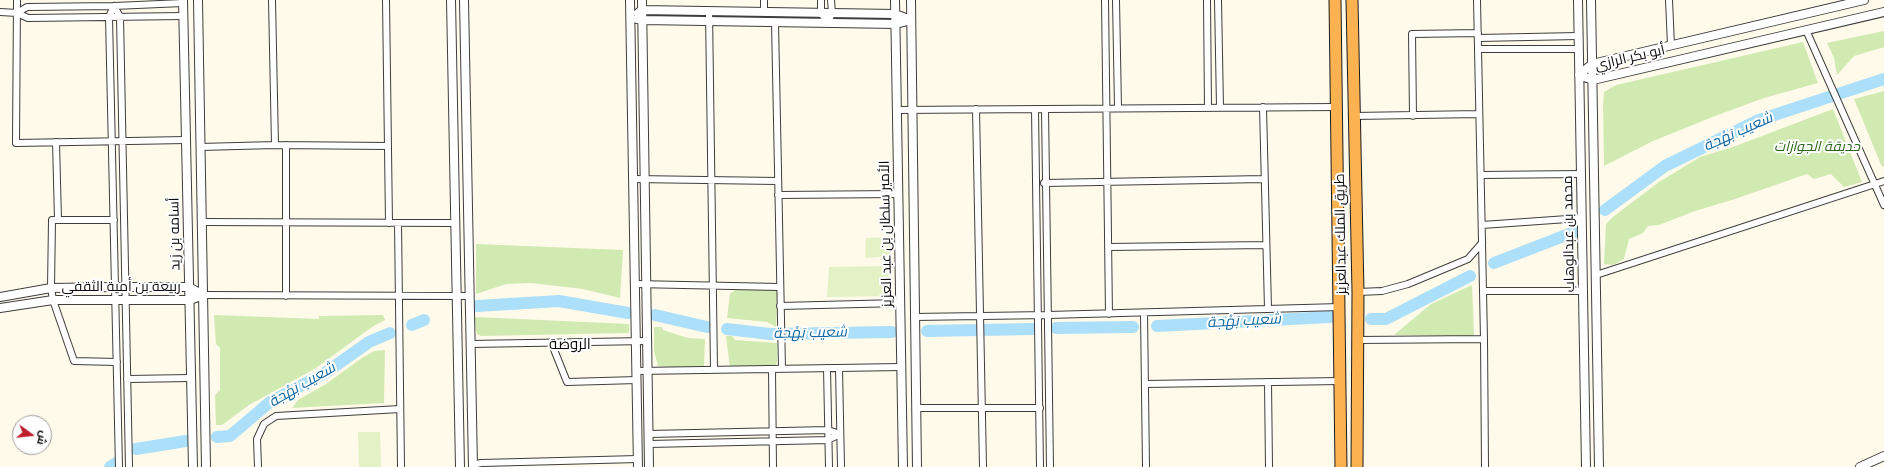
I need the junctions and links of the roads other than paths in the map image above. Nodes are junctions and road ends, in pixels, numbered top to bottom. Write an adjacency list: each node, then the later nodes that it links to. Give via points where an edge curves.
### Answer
1 (17, 0): 32 (street)
2 (198, 0): 76 (street, أسامه بن زيد)
3 (272, 0): 73 (street)
4 (386, 0): 75 (street)
5 (451, 0): 99 (street)
6 (464, 0): 120 (street)
7 (630, 0): 38 (street)
8 (642, 0): 27 (street)
9 (764, 0): 30 (street)
10 (821, 0): 33 (street)
11 (831, 0): 34 (street)
12 (895, 0): 35 (street, الأمير سلطان بن عبد العزيز)
13 (911, 0): 41 (street, الأمير سلطان بن عبد العزيز)
14 (1105, 0): 58 (street)
15 (1116, 0): 59 (street)
16 (1206, 0): 60 (street)
17 (1218, 0): 55 (street)
18 (1335, 0): 57 (highway, طريق الملك عبدالعزيز)
19 (1352, 0): 67 (highway, طريق الملك عبدالعزيز)
20 (1477, 0): 47 (street)
21 (1578, 0): 48 (street, محمد بن عبدالوهاب)
22 (1591, 0): 52 (street, محمد بن عبدالوهاب)
23 (1669, 0): 49 (street)
24 (1864, 0): 49 (street, أبو بكر الرازي)
25 (183, 1): 26 (street); 37 (street, أسامه بن زيد)
26 (114, 6): 32 (street, via 27,7); 36 (street); 39 (street)
27 (642, 10): 28 (street); 38 (street); 40 (street)
28 (709, 11): 30 (street); 42 (street)
29 (0, 12): 32 (street)
30 (764, 12): 33 (street)
31 (1884, 12): 46 (street, أبو بكر الرازي)
32 (16, 13): 39 (street, via 28,18); 72 (street, via 16,143)
33 (821, 13): 34 (street); 44 (street)
34 (832, 14): 35 (street); 44 (street)
35 (895, 14): 41 (street); 45 (street, الأمير سلطان بن عبد العزيز)
36 (120, 16): 37 (street); 39 (street); 71 (street)
37 (184, 16): 69 (street, أسامه بن زيد)
38 (631, 16): 40 (street); 79 (street)
39 (109, 17): 70 (street)
40 (642, 20): 42 (street); 80 (street)
41 (911, 20): 45 (street); 65 (street, الأمير سلطان بن عبد العزيز)
42 (709, 21): 43 (street); 82 (street)
43 (776, 22): 44 (street); 83 (street)
44 (828, 23): 45 (street)
45 (896, 24): 64 (street, الأمير سلطان بن عبد العزيز)
46 (1806, 30): 54 (street, أبو بكر الرازي); 88 (street)
47 (1478, 36): 48 (street); 50 (street); 68 (street, via 1412,34)
48 (1578, 36): 51 (street, محمد بن عبدالوهاب)
49 (1671, 45): 52 (street, أبو بكر الرازي)
50 (1478, 49): 51 (street); 66 (street)
51 (1578, 49): 53 (street, محمد بن عبدالوهاب)
52 (1592, 64): 53 (street, أبو بكر الرازي); 54 (street, محمد بن عبدالوهاب)
53 (1579, 75): 54 (street, أبو بكر الرازي); 77 (street, محمد بن عبدالوهاب)
54 (1593, 80): 104 (street, محمد بن عبدالوهاب)
55 (1220, 107): 56 (street); 60 (street)
56 (1263, 107): 57 (street); 81 (street)
57 (1337, 107): 128 (highway, طريق الملك عبدالعزيز)
58 (1107, 108): 59 (street); 63 (street); 84 (street)
59 (1118, 108): 60 (street)
60 (1208, 108)
61 (976, 109): 62 (street); 65 (street); 136 (street)
62 (1035, 109): 63 (street); 86 (street)
63 (1045, 109): 87 (street)
64 (897, 110): 65 (street); 89 (street, الأمير سلطان بن عبد العزيز)
65 (912, 110): 135 (street, الأمير سلطان بن عبد العزيز)
66 (1480, 114): 68 (street); 78 (street)
67 (1354, 116): 68 (street); 115 (highway, طريق الملك عبدالعزيز)
68 (1413, 116)
69 (186, 140): 71 (street); 107 (street, أسامه بن زيد)
70 (112, 141): 71 (street); 72 (street); 94 (street)
71 (123, 141): 110 (street)
72 (56, 142): 93 (street)
73 (275, 145): 74 (street); 76 (street)
74 (286, 145): 75 (street); 96 (street)
75 (388, 146): 97 (street)
76 (200, 147): 95 (street, أسامه بن زيد)
77 (1581, 174): 78 (street); 92 (street, محمد بن عبدالوهاب)
78 (1481, 175): 100 (street)
79 (633, 178): 80 (street); 105 (street)
80 (645, 179): 82 (street); 106 (street)
81 (1264, 179): 84 (street); 102 (street)
82 (711, 180): 83 (street); 108 (street)
83 (778, 181): 90 (street)
84 (1107, 182): 87 (street); 103 (street)
85 (1884, 182): 88 (street)
86 (1036, 183): 87 (street); 133 (street)
87 (1046, 183): 134 (street)
88 (1875, 184): 91 (street); 104 (street)
89 (898, 194): 90 (street); 126 (street, الأمير سلطان بن عبد العزيز)
90 (778, 195): 111 (street)
91 (1884, 205)
92 (1582, 218): 100 (street); 114 (street, محمد بن عبدالوهاب)
93 (58, 220): 94 (street); 112 (street, via 52,220)
94 (114, 220): 109 (street)
95 (201, 222): 96 (street); 116 (street, أسامه بن زيد)
96 (286, 223): 97 (street); 118 (street)
97 (389, 223): 98 (street)
98 (398, 223): 99 (street); 119 (street)
99 (455, 223): 121 (street)
100 (1482, 225): 101 (street)
101 (1482, 243): 113 (street); 115 (street, via 1468,259 1408,284 1382,291)
102 (1266, 245): 103 (street); 130 (street)
103 (1108, 247): 132 (street)
104 (1596, 275): 194 (street, محمد بن عبدالوهاب)
105 (635, 284): 106 (street); 139 (street)
106 (646, 285): 108 (street); 140 (street)
107 (189, 286): 110 (street, ربيعة بن أمية الثقفي); 116 (street, ربيعة بن أمية الثقفي); 125 (street, أسامه بن زيد)
108 (713, 286): 111 (street); 149 (street)
109 (115, 287): 110 (street, ربيعة بن أمية الثقفي); 112 (street, ربيعة بن أمية الثقفي); 123 (street)
110 (126, 287): 124 (street)
111 (780, 287): 127 (street)
112 (51, 288): 117 (street, ربيعة بن أمية الثقفي); 122 (street)
113 (1483, 291): 114 (street); 137 (street)
114 (1583, 291): 193 (street, محمد بن عبدالوهاب)
115 (1358, 292): 138 (highway, طريق الملك عبدالعزيز)
116 (203, 295): 118 (street); 125 (street, ربيعة بن أمية الثقفي); 175 (street, أسامه بن زيد)
117 (0, 296)
118 (286, 296): 119 (street)
119 (399, 296): 121 (street); 161 (street)
120 (470, 296): 121 (street); 142 (street)
121 (457, 297): 178 (street)
122 (53, 300): 123 (street, ربيعة بن أمية الثقفي); 129 (street, ربيعة بن أمية الثقفي); 143 (street, via 74,361)
123 (116, 300): 124 (street, ربيعة بن أمية الثقفي); 143 (street)
124 (126, 300): 125 (street, ربيعة بن أمية الثقفي); 152 (street)
125 (190, 300): 153 (street, أسامه بن زيد)
126 (900, 303): 127 (street); 146 (street, الأمير سلطان بن عبد العزيز)
127 (780, 306): 148 (street)
128 (1340, 307): 130 (street); 155 (highway, طريق الملك عبدالعزيز)
129 (0, 308)
130 (1268, 309): 131 (street)
131 (1144, 313): 132 (street); 157 (street)
132 (1109, 314): 134 (street)
133 (1038, 316): 134 (street); 136 (street); 160 (street)
134 (1048, 316): 187 (street)
135 (914, 317): 136 (street); 158 (street, الأمير سلطان بن عبد العزيز)
136 (980, 319): 159 (street)
137 (1484, 339): 138 (street); 192 (street)
138 (1357, 340): 191 (highway, طريق الملك عبدالعزيز)
139 (636, 341): 140 (street); 141 (street); 150 (street)
140 (647, 341): 151 (street)
141 (551, 342): 142 (street); 154 (street, via 567,382)
142 (470, 344): 171 (street)
143 (117, 362): 172 (street)
144 (827, 368): 145 (street); 148 (street); 162 (street)
145 (839, 368): 146 (street); 165 (street)
146 (902, 368): 183 (street, الأمير سلطان بن عبد العزيز)
147 (772, 369): 148 (street); 149 (street); 163 (street)
148 (782, 369)
149 (714, 370): 151 (street)
150 (637, 371): 151 (street); 154 (street)
151 (648, 371): 164 (street)
152 (127, 378): 153 (street); 173 (street)
153 (191, 378): 174 (street, أسامه بن زيد)
154 (637, 380): 170 (street)
155 (1340, 381): 156 (street); 190 (highway, طريق الملك عبدالعزيز)
156 (1268, 382): 157 (street); 189 (street)
157 (1146, 384): 188 (street)
158 (916, 408): 159 (street); 184 (street, الأمير سلطان بن عبد العزيز)
159 (982, 408): 160 (street); 185 (street)
160 (1040, 408): 186 (street)
161 (400, 409): 176 (street, via 276,416 264,424 257,440); 177 (street)
162 (828, 430): 163 (street); 165 (street); 166 (street)
163 (773, 431): 164 (street); 167 (street)
164 (649, 434): 168 (street)
165 (840, 434): 166 (street); 182 (street)
166 (828, 440): 167 (street); 181 (street)
167 (773, 441): 168 (street); 180 (street)
168 (649, 444): 179 (street)
169 (1884, 456): 195 (street)
170 (638, 463): 171 (street, via 481,463)
171 (473, 466)
172 (119, 467)
173 (129, 467)
174 (193, 467)
175 (206, 467)
176 (258, 467)
177 (401, 467)
178 (460, 467)
179 (649, 467)
180 (773, 467)
181 (829, 467)
182 (841, 467)
183 (903, 467)
184 (917, 467)
185 (983, 467)
186 (1040, 467)
187 (1050, 467)
188 (1146, 467)
189 (1269, 467)
190 (1341, 467)
191 (1356, 467)
192 (1485, 467)
193 (1586, 467)
194 (1599, 467)
195 (1860, 467)

